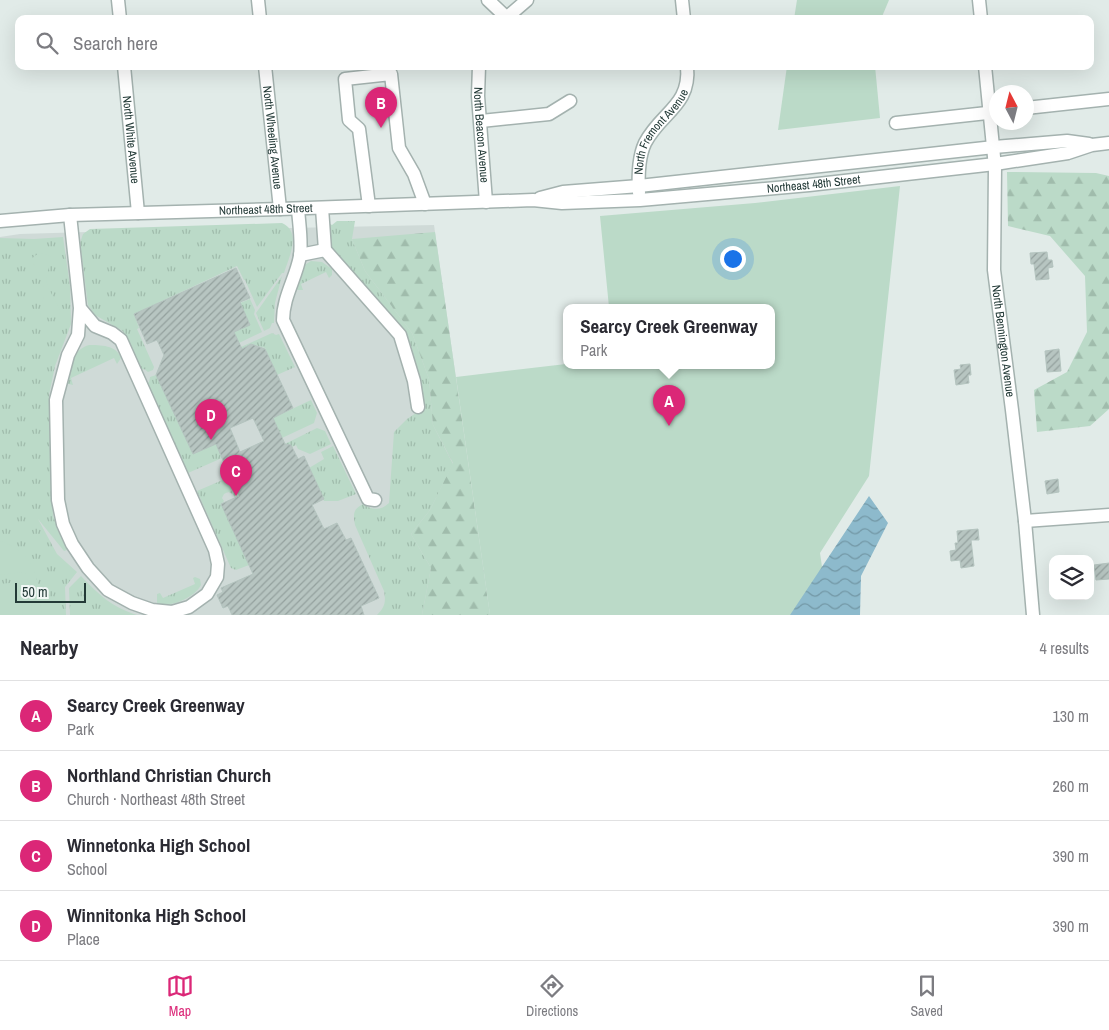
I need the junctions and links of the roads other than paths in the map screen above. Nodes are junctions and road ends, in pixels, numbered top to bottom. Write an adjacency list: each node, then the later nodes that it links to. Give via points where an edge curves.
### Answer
1 (118, 0): 7 (street)
2 (258, 0): 8 (street)
3 (488, 0): 9 (street)
4 (528, 0): 10 (street)
5 (682, 0): 11 (street)
6 (979, 0): 12 (street)
7 (120, 15)
8 (260, 15)
9 (502, 15)
10 (509, 15)
11 (684, 15)
12 (981, 15)
13 (124, 70): 41 (street, North White Avenue)
14 (265, 70): 39 (street, North Wheeling Avenue)
15 (479, 70): 23 (street, North Beacon Avenue)
16 (687, 70): 32 (street, North Fremont Avenue, via 687,84 680,101 645,144 639,168)
17 (987, 70): 18 (street, North Bennington Avenue)
18 (989, 86)
19 (1109, 99): 21 (street)
20 (570, 101): 23 (street, via 549,114)
21 (1034, 107)
22 (989, 112): 24 (street)
23 (481, 121): 35 (street, North Beacon Avenue)
24 (896, 123)
25 (994, 130): 28 (street, North Bennington Avenue)
26 (1109, 143): 27 (street, Northeast 48th Street)
27 (1092, 145): 28 (street, Northeast 48th Street, via 1067,141); 29 (street, Northeast 48th Street, via 1068,153)
28 (994, 147): 29 (street, North Bennington Avenue); 30 (street, Northeast 48th Street)
29 (995, 164): 31 (street, Northeast 48th Street); 50 (street, North Bennington Avenue, via 994,270)
30 (817, 167): 31 (street); 32 (street, Northeast 48th Street)
31 (820, 184): 34 (street, Northeast 48th Street)
32 (639, 186): 33 (street, Northeast 48th Street, via 563,192); 34 (street, North Fremont Avenue)
33 (533, 200): 34 (street, Northeast 48th Street, via 562,203); 35 (street, Northeast 48th Street)
34 (640, 200)
35 (486, 202): 36 (street, Northeast 48th Street)
36 (425, 204): 37 (street, Northeast 48th Street); 37 (street, via 414,174 399,148 391,74 345,79 349,120 359,129)
37 (369, 206): 38 (street, Northeast 48th Street)
38 (322, 208): 40 (street, Northeast 48th Street); 44 (street)
39 (280, 209): 40 (street, Northeast 48th Street); 41 (street, Northeast 48th Street)
40 (298, 209): 45 (street)
41 (138, 213): 42 (street, Northeast 48th Street)
42 (70, 215): 43 (street, Northeast 48th Street); 46 (street)
43 (0, 221)
44 (324, 250): 45 (street); 47 (street, via 400,335 414,381)
45 (300, 255): 48 (street, via 285,298 283,320 368,499)
46 (80, 308): 46 (street, via 95,326 121,340 215,550 217,577 207,594 189,607 172,612 152,610 108,590 88,568 63,524 58,500 56,400 68,355 78,335)
47 (418, 408)
48 (375, 500)
49 (1109, 515): 50 (street)
50 (1025, 521): 51 (street, North Bennington Avenue)
51 (1033, 615)

